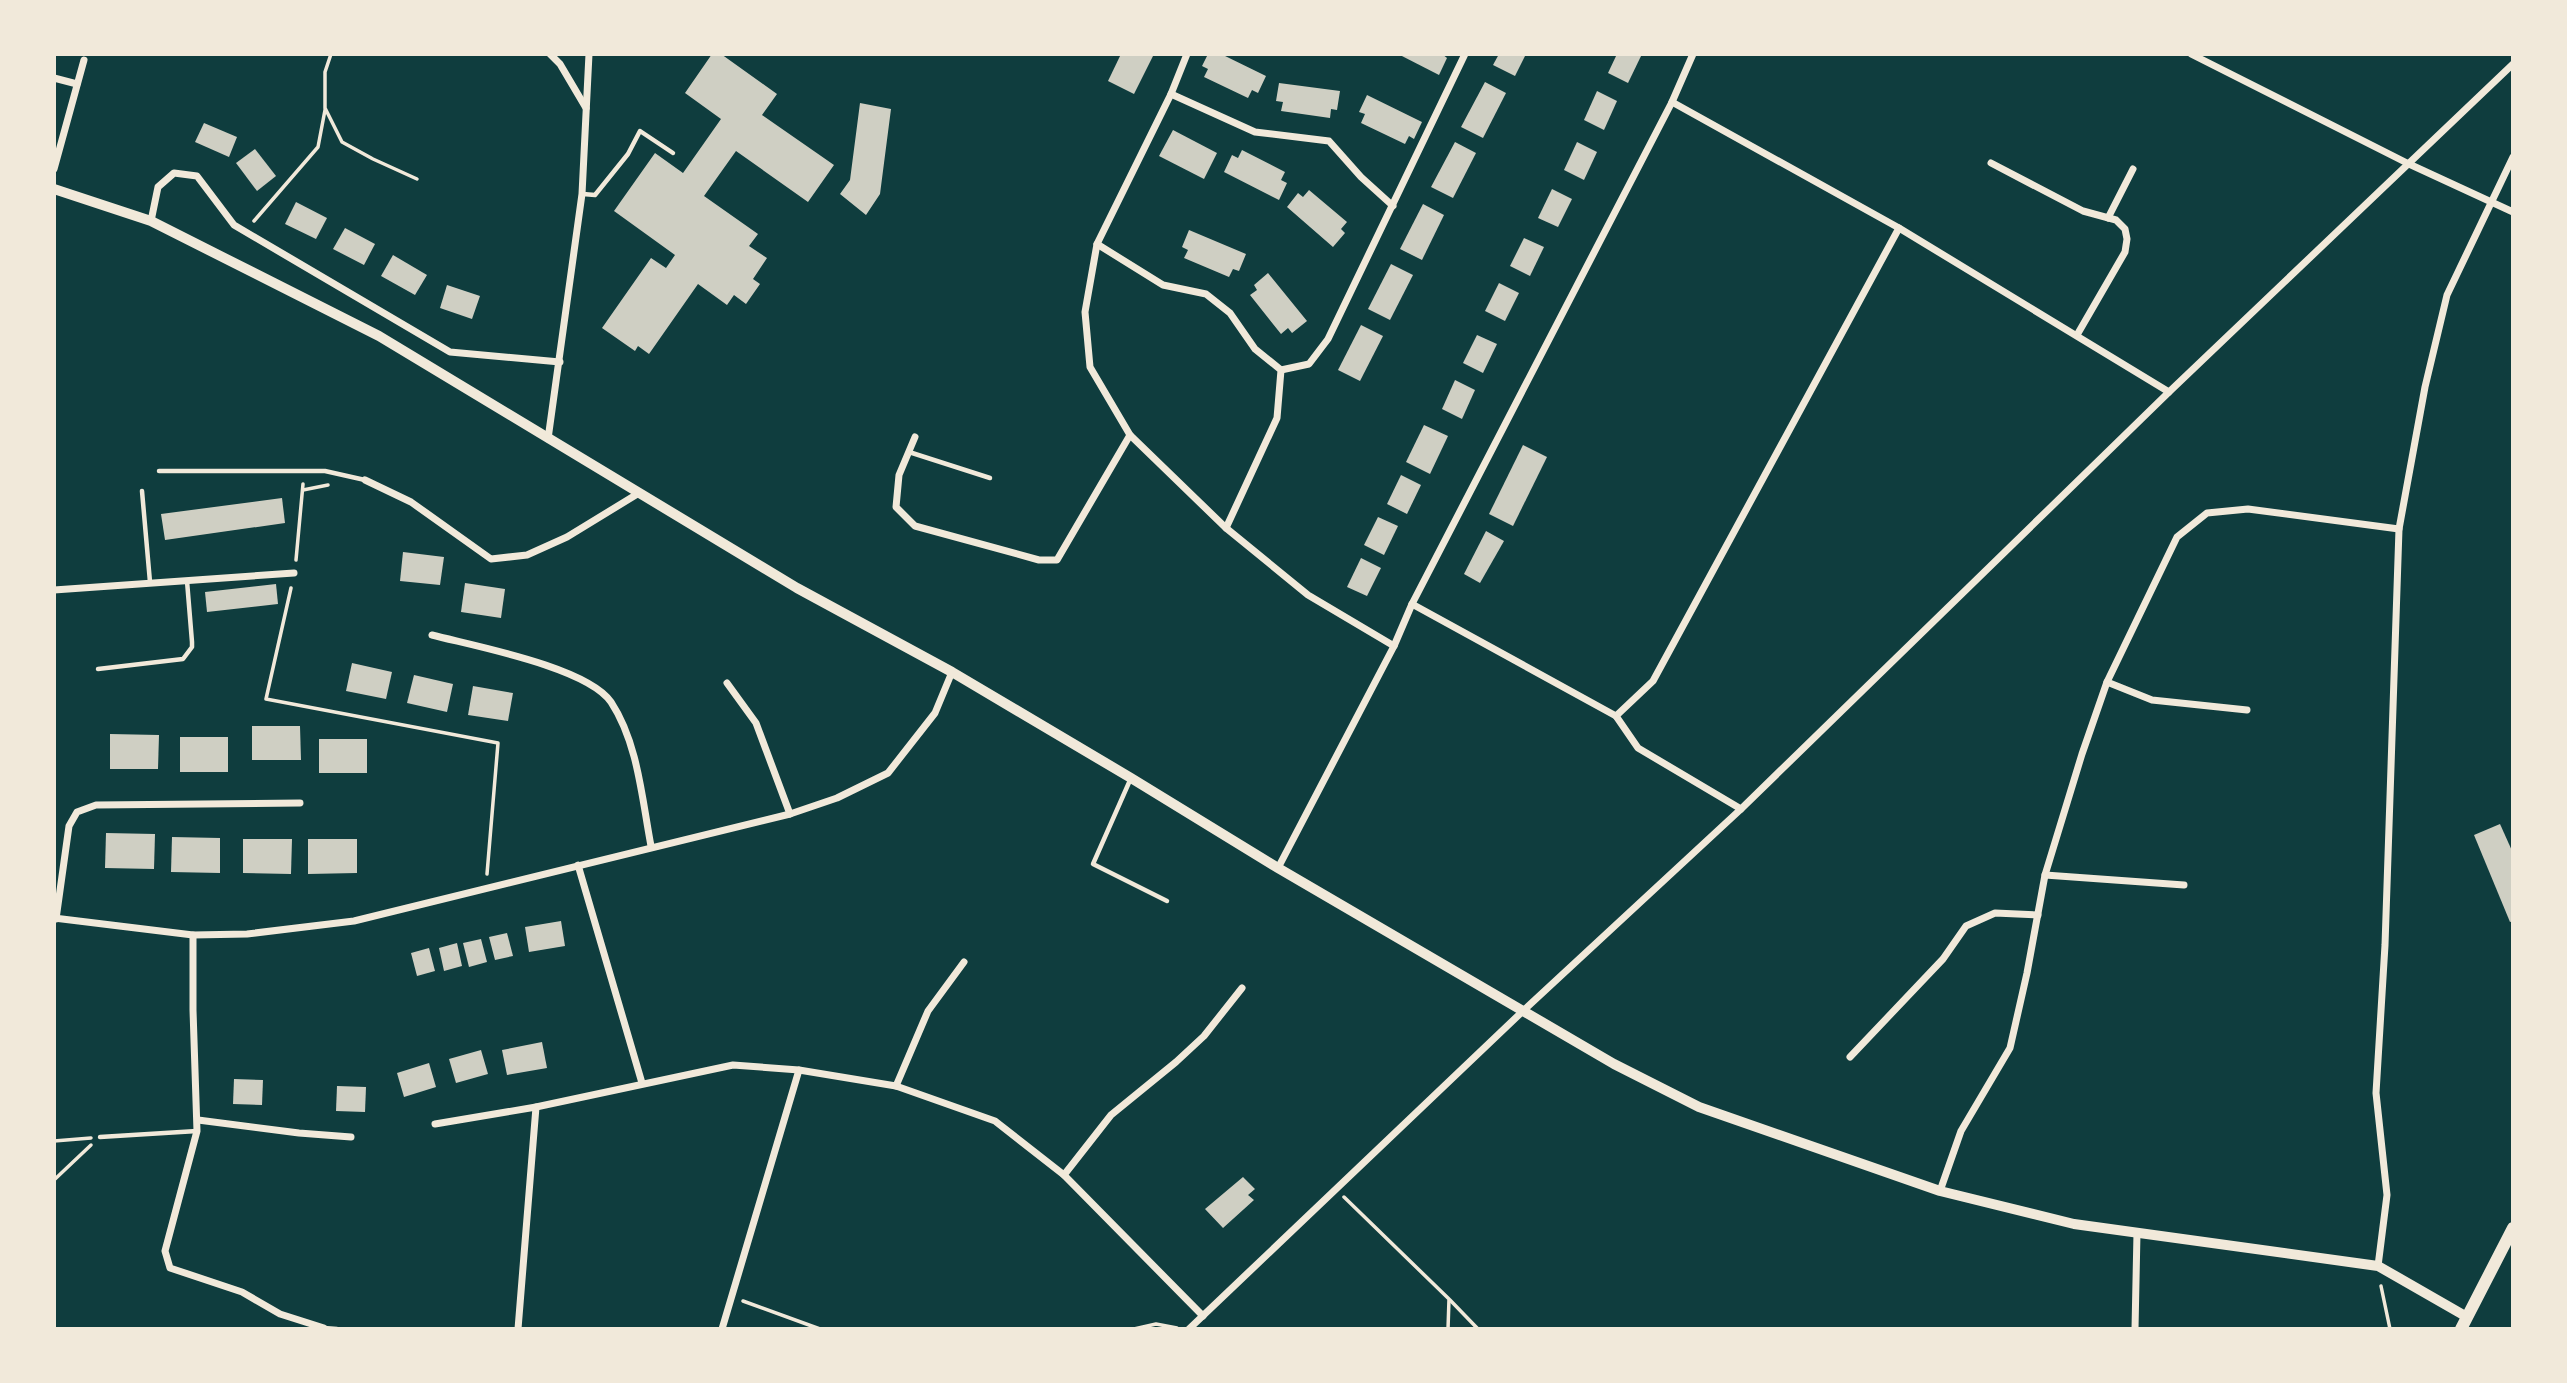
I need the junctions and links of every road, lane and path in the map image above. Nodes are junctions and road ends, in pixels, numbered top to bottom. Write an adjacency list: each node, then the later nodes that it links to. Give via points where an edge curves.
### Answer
1 (331, 54): 14 (path)
2 (550, 54): 15 (street)
3 (589, 54): 15 (street)
4 (1187, 54): 12 (street)
5 (1465, 54): 26 (street)
6 (1693, 54): 13 (street)
7 (2191, 54): 19 (street)
8 (84, 60): 11 (street)
9 (2513, 64): 19 (street)
10 (54, 78): 11 (street)
11 (77, 84): 20 (street)
12 (1171, 94): 26 (street, via 1255,132 1329,141); 32 (street)
13 (1672, 102): 30 (street); 53 (street)
14 (325, 108): 22 (path, via 342,142); 31 (path, via 318,147)
15 (586, 108): 24 (street)
16 (673, 153): 24 (lane, via 640,131 595,195)
17 (2513, 157): 25 (street)
18 (1991, 163): 28 (street, via 2083,211)
19 (2409, 164): 25 (street); 36 (street)
20 (54, 169)
21 (2133, 169): 28 (street)
22 (417, 179)
23 (54, 189): 29 (street)
24 (582, 194): 34 (street)
25 (2490, 200): 27 (street); 48 (street, via 2447,295)
26 (1393, 206): 35 (street, via 1328,340 1310,364)
27 (2513, 212)
28 (2108, 218): 33 (street, via 2116,219 2125,229 2125,252)
29 (151, 221): 31 (street, via 159,187 174,173 197,176 234,225); 39 (street, via 379,336)
30 (1899, 228): 33 (street); 61 (street, via 1653,681)
31 (244, 231): 34 (street, via 450,352)
32 (1097, 244): 35 (street, via 1163,285 1206,294 1230,313 1255,349); 37 (street, via 1085,312 1090,367)
33 (2077, 335): 36 (street)
34 (560, 362): 39 (street)
35 (1281, 370): 47 (street, via 1277,418)
36 (2169, 392): 64 (street)
37 (1130, 435): 40 (street, via 1057,559 1039,561 915,526 896,506 899,475); 47 (street)
38 (915, 438): 40 (street)
39 (548, 439): 46 (street)
40 (908, 452): 43 (lane)
41 (159, 471): 42 (lane)
42 (305, 471): 44 (lane); 49 (path)
43 (990, 478)
44 (365, 481): 46 (street, via 411,502 491,559 527,555)
45 (142, 491): 51 (lane)
46 (639, 494): 57 (street, via 797,588)
47 (1226, 528): 55 (street, via 1308,595)
48 (2399, 529): 58 (street, via 2248,509 2207,513 2177,537); 96 (street, via 2376,1093 2387,1195)
49 (294, 573): 50 (street); 71 (path, via 266,699 498,743)
50 (187, 580): 51 (street); 56 (lane, via 192,647 183,659)
51 (150, 583): 52 (street)
52 (54, 590)
53 (1412, 604): 55 (street); 61 (street)
54 (432, 635): 66 (street, via 547,667 586,682 610,701 630,743)
55 (1394, 646): 68 (street)
56 (98, 668)
57 (952, 672): 62 (street); 65 (street, via 935,713 888,773)
58 (2108, 682): 60 (street, via 2152,699); 69 (street)
59 (727, 683): 65 (street, via 756,723)
60 (2248, 710)
61 (1616, 716): 64 (street, via 1638,748)
62 (1131, 778): 68 (street); 72 (lane, via 1093,864)
63 (300, 803): 74 (street, via 96,805 78,812 69,826)
64 (1741, 809): 78 (street)
65 (790, 814): 66 (street)
66 (651, 846): 67 (street)
67 (578, 865): 71 (street); 81 (street)
68 (1278, 868): 78 (street)
69 (2045, 875): 70 (street); 73 (street)
70 (2184, 885)
71 (485, 887): 75 (street, via 354,921 247,934)
72 (1167, 901)
73 (2038, 915): 79 (street, via 1995,913 1966,926 1943,959); 93 (street, via 2010,1048 1961,1131)
74 (55, 918): 75 (street)
75 (193, 935): 84 (street)
76 (964, 962): 82 (street, via 928,1011)
77 (1242, 988): 90 (street, via 1204,1035 1111,1115)
78 (1524, 1010): 92 (street); 93 (street, via 1614,1064 1699,1107)
79 (1850, 1057)
80 (799, 1070): 81 (street, via 733,1065); 82 (street); 97 (street)
81 (642, 1083): 83 (street)
82 (896, 1086): 90 (street, via 995,1122)
83 (536, 1107): 85 (street); 103 (street)
84 (198, 1120): 86 (street); 88 (street)
85 (435, 1124)
86 (197, 1131): 87 (lane); 101 (street, via 165,1251 170,1268 242,1292 280,1314)
87 (100, 1137): 89 (path); 91 (path)
88 (351, 1138)
89 (54, 1141)
90 (1064, 1175): 99 (street)
91 (54, 1180)
92 (1336, 1190): 98 (path); 99 (street)
93 (1940, 1191): 95 (street, via 2074,1224)
94 (2513, 1228): 100 (main road)
95 (2137, 1233): 96 (street); 111 (street)
96 (2378, 1266): 100 (street); 112 (path)
97 (731, 1296): 104 (street); 105 (path)
98 (1449, 1299): 109 (path); 110 (path)
99 (1203, 1316): 108 (street)
100 (2464, 1323)
101 (324, 1328): 102 (lane)
102 (337, 1329)
103 (518, 1329)
104 (722, 1329)
105 (820, 1329)
106 (1134, 1329): 107 (path, via 1156,1324)
107 (1179, 1329)
108 (1189, 1329)
109 (1448, 1329)
110 (1478, 1329)
111 (2135, 1329)
112 (2390, 1329)

